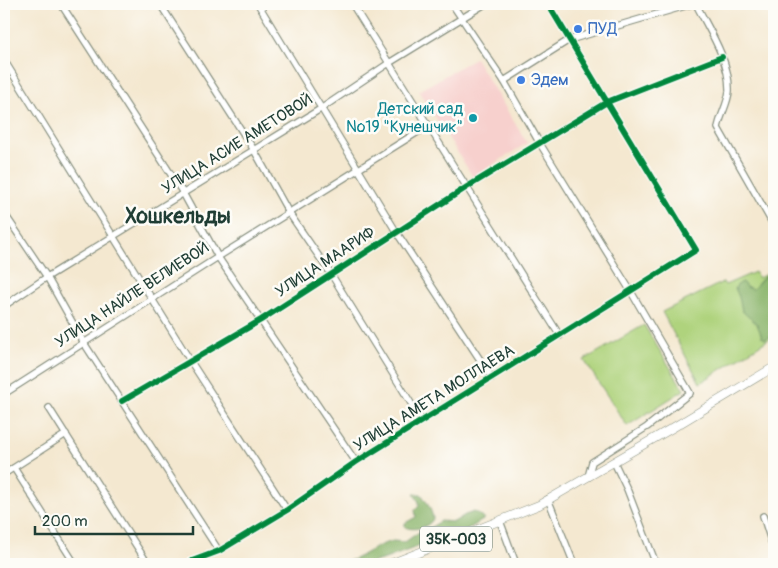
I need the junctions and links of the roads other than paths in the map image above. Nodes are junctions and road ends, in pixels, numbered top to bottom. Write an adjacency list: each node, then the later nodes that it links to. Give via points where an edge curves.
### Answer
1 (61, 4): 22 (street)
2 (160, 4): 19 (street)
3 (258, 4): 16 (street)
4 (352, 4): 13 (street)
5 (452, 4): 9 (street)
6 (484, 4): 9 (street, УЛИЦА АСИЕ АМЕТОВОЙ)
7 (548, 4): 10 (street)
8 (694, 4): 10 (street); 11 (street)
9 (462, 18): 13 (street, УЛИЦА АСИЕ АМЕТОВОЙ); 14 (street)
10 (569, 40): 14 (street); 15 (street)
11 (722, 57): 15 (street, УЛИЦА МААРИФ); 25 (street, via 729,91 718,128)
12 (4, 60): 27 (street)
13 (389, 63): 16 (street, УЛИЦА АСИЕ АМЕТОВОЙ); 17 (street)
14 (504, 80): 18 (street)
15 (607, 102): 18 (street, УЛИЦА МААРИФ); 31 (street, УЛИЦА АМЕТА МОЛЛАЕВА, via 696,250)
16 (322, 108): 19 (street, УЛИЦА АСИЕ АМЕТОВОЙ); 20 (street)
17 (429, 125): 20 (street, УЛИЦА НАЙЛЕ ВЕЛИЕВОЙ); 21 (street)
18 (539, 142): 21 (street, УЛИЦА МААРИФ); 31 (street)
19 (254, 150): 22 (street, УЛИЦА АСИЕ АМЕТОВОЙ); 24 (street)
20 (358, 169): 24 (street, УЛИЦА НАЙЛЕ ВЕЛИЕВОЙ); 26 (street)
21 (467, 187): 26 (street, УЛИЦА МААРИФ); 35 (street)
22 (183, 194): 27 (street, УЛИЦА АСИЕ АМЕТОВОЙ); 28 (street)
23 (4, 213): 30 (street)
24 (289, 213): 28 (street, УЛИЦА НАЙЛЕ ВЕЛИЕВОЙ); 29 (street)
25 (774, 226)
26 (397, 233): 29 (street, УЛИЦА МААРИФ); 39 (street)
27 (114, 236): 30 (street, УЛИЦА АСИЕ АМЕТОВОЙ); 32 (street)
28 (218, 257): 32 (street, УЛИЦА НАЙЛЕ ВЕЛИЕВОЙ); 34 (street)
29 (331, 274): 34 (street, УЛИЦА МААРИФ); 43 (street)
30 (47, 277): 33 (street, УЛИЦА АСИЕ АМЕТОВОЙ); 36 (street)
31 (630, 290): 35 (street, УЛИЦА АМЕТА МОЛЛАЕВА); 49 (street, via 690,392 647,427 592,462)
32 (153, 300): 36 (street, УЛИЦА НАЙЛЕ ВЕЛИЕВОЙ); 37 (street)
33 (4, 306)
34 (261, 320): 37 (street, УЛИЦА МААРИФ); 45 (street)
35 (560, 336): 39 (street, УЛИЦА АМЕТА МОЛЛАЕВА)
36 (84, 343): 40 (street, УЛИЦА НАЙЛЕ ВЕЛИЕВОЙ); 41 (street)
37 (191, 362): 41 (street, УЛИЦА МААРИФ); 51 (street)
38 (774, 367): 46 (main road, 35К-003)
39 (492, 378): 43 (street, УЛИЦА АМЕТА МОЛЛАЕВА)
40 (4, 394)
41 (122, 401): 55 (street)
42 (49, 408): 44 (street)
43 (422, 421): 45 (street, УЛИЦА АМЕТА МОЛЛАЕВА)
44 (66, 434): 47 (street); 58 (street)
45 (356, 462): 51 (street, УЛИЦА АМЕТА МОЛЛАЕВА)
46 (614, 462): 49 (main road, 35К-003); 64 (street)
47 (14, 468): 48 (street); 57 (street)
48 (4, 474)
49 (588, 477): 50 (main road, 35К-003)
50 (548, 499): 53 (main road, 35К-003); 63 (street)
51 (287, 510): 55 (street, УЛИЦА АМЕТА МОЛЛАЕВА)
52 (763, 516): 54 (street)
53 (500, 521): 56 (main road, 35К-003); 62 (street)
54 (774, 550)
55 (219, 551): 59 (street, УЛИЦА АМЕТА МОЛЛАЕВА)
56 (413, 556): 60 (main road, 35К-003); 61 (street)
57 (75, 564)
58 (148, 564)
59 (184, 564)
60 (390, 564)
61 (416, 564)
62 (516, 564)
63 (574, 564)
64 (656, 564)

